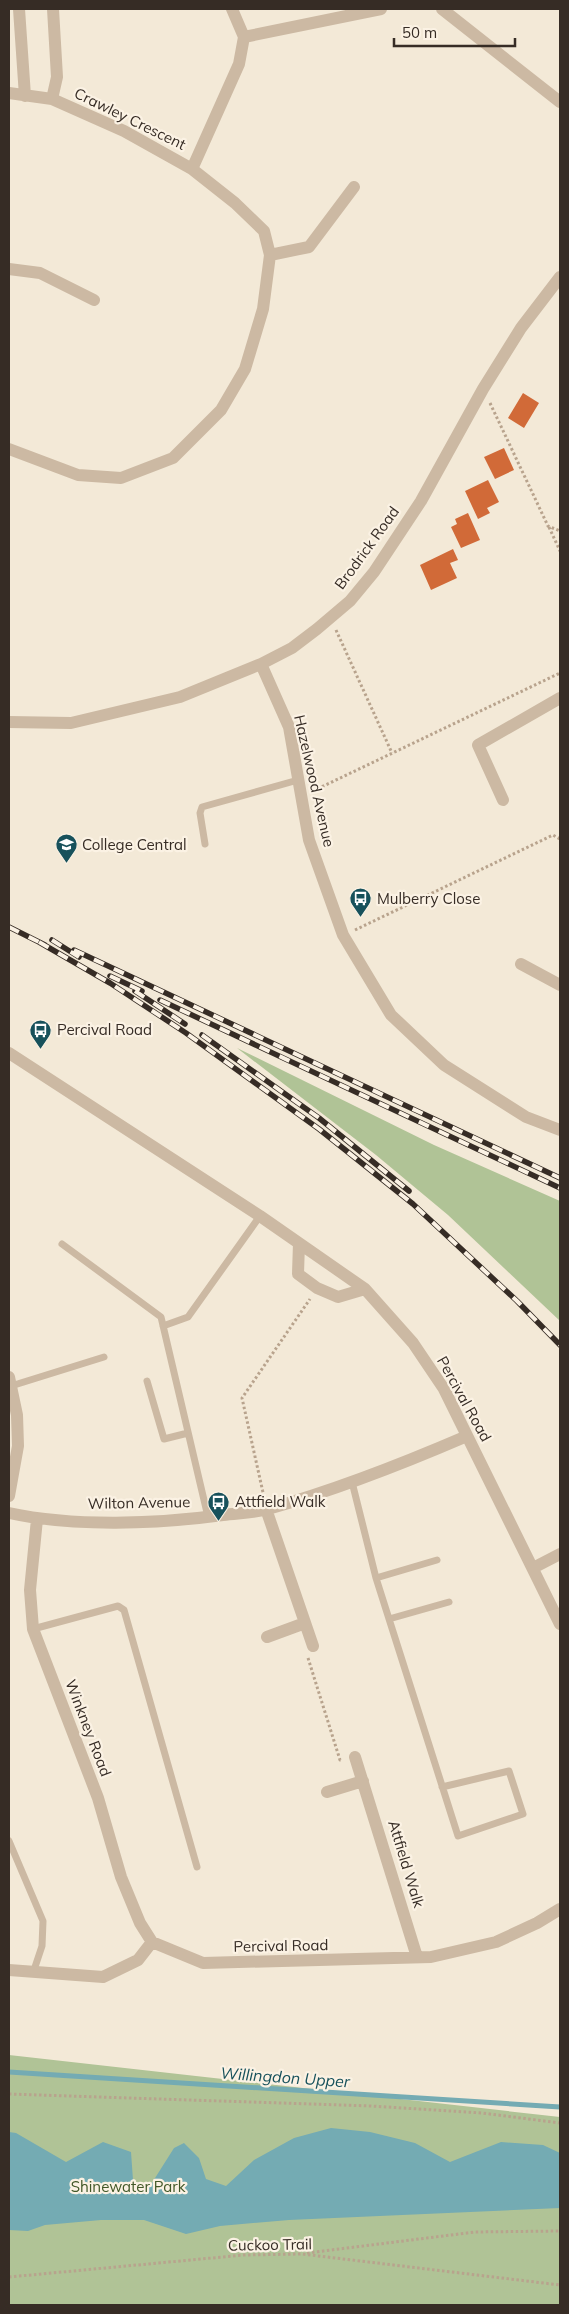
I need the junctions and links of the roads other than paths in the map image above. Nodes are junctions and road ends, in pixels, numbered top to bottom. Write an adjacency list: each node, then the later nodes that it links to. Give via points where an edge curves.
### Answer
1 (19, 9): 8 (street)
2 (53, 9): 9 (street, via 57,77)
3 (232, 9): 6 (street)
4 (381, 9): 6 (street)
5 (442, 9): 10 (street)
6 (244, 37): 11 (street, via 239,64)
7 (9, 92): 8 (street, Crawley Crescent)
8 (26, 96): 9 (street, Crawley Crescent)
9 (52, 99): 11 (street, Crawley Crescent, via 124,131)
10 (560, 102)
11 (192, 169): 13 (street, Crawley Crescent, via 264,231)
12 (354, 187): 13 (street, via 309,247)
13 (270, 255): 17 (street, Crawley Crescent, via 263,309 245,369 220,410 173,458 121,478 78,475)
14 (9, 269): 16 (street, via 40,274)
15 (560, 277): 18 (street, Brodrick Road, via 521,328 483,389 422,501 374,572 331,618 292,648)
16 (94, 300)
17 (9, 450)
18 (261, 664): 20 (street, Brodrick Road, via 180,697 71,723); 21 (street, Hazelwood Avenue, via 288,727)
19 (560, 698): 22 (street, via 478,745)
20 (9, 722)
21 (298, 780): 23 (lane, via 202,807); 27 (street, Hazelwood Avenue, via 309,840 343,935 391,1015 444,1065 526,1117)
22 (503, 800)
23 (205, 844)
24 (521, 964): 25 (street)
25 (560, 984)
26 (9, 1053): 28 (street, Percival Road)
27 (560, 1130)
28 (260, 1216): 29 (street, Percival Road); 32 (lane, via 188,1317)
29 (299, 1243): 31 (street, Percival Road); 31 (street, via 298,1274 317,1288 338,1297)
30 (62, 1244): 32 (lane, via 161,1317)
31 (365, 1289): 37 (street, Percival Road, via 413,1343 444,1389)
32 (163, 1326): 36 (lane)
33 (104, 1357): 35 (lane)
34 (147, 1381): 36 (lane, via 164,1439)
35 (10, 1382): 39 (street, via 17,1415 18,1446)
36 (188, 1433): 42 (lane)
37 (467, 1436): 38 (street, Wilton Avenue); 46 (street, Percival Road)
38 (352, 1482): 40 (street, Wilton Avenue); 47 (lane)
39 (9, 1496)
40 (266, 1509): 42 (street, Wilton Avenue); 50 (street)
41 (9, 1513): 43 (street, Wilton Avenue)
42 (208, 1517): 43 (street, Wilton Avenue, via 119,1522)
43 (38, 1519): 52 (street, Winkney Road, via 30,1590)
44 (560, 1554): 46 (street)
45 (437, 1560): 47 (lane)
46 (533, 1568): 51 (street, Percival Road)
47 (376, 1578): 49 (lane)
48 (449, 1602): 49 (lane)
49 (389, 1619): 57 (lane)
50 (305, 1623): 53 (street); 54 (street)
51 (560, 1624)
52 (33, 1629): 60 (lane, via 118,1606 124,1610); 62 (street, Winkney Road, via 98,1798 121,1877 140,1923)
53 (267, 1637)
54 (313, 1646)
55 (355, 1757): 56 (street, Attfield Walk)
56 (363, 1780): 58 (street); 63 (street, Attfield Walk)
57 (442, 1787): 57 (lane, via 458,1836 522,1814 509,1771)
58 (327, 1792)
59 (9, 1841): 65 (lane, via 43,1921 42,1946)
60 (197, 1867)
61 (560, 1909): 63 (street, Percival Road, via 496,1942 431,1957)
62 (152, 1942): 63 (street, Percival Road, via 203,1963); 65 (street, via 138,1960 103,1976 73,1976)
63 (417, 1957)
64 (9, 1970): 65 (street)
65 (34, 1970)

